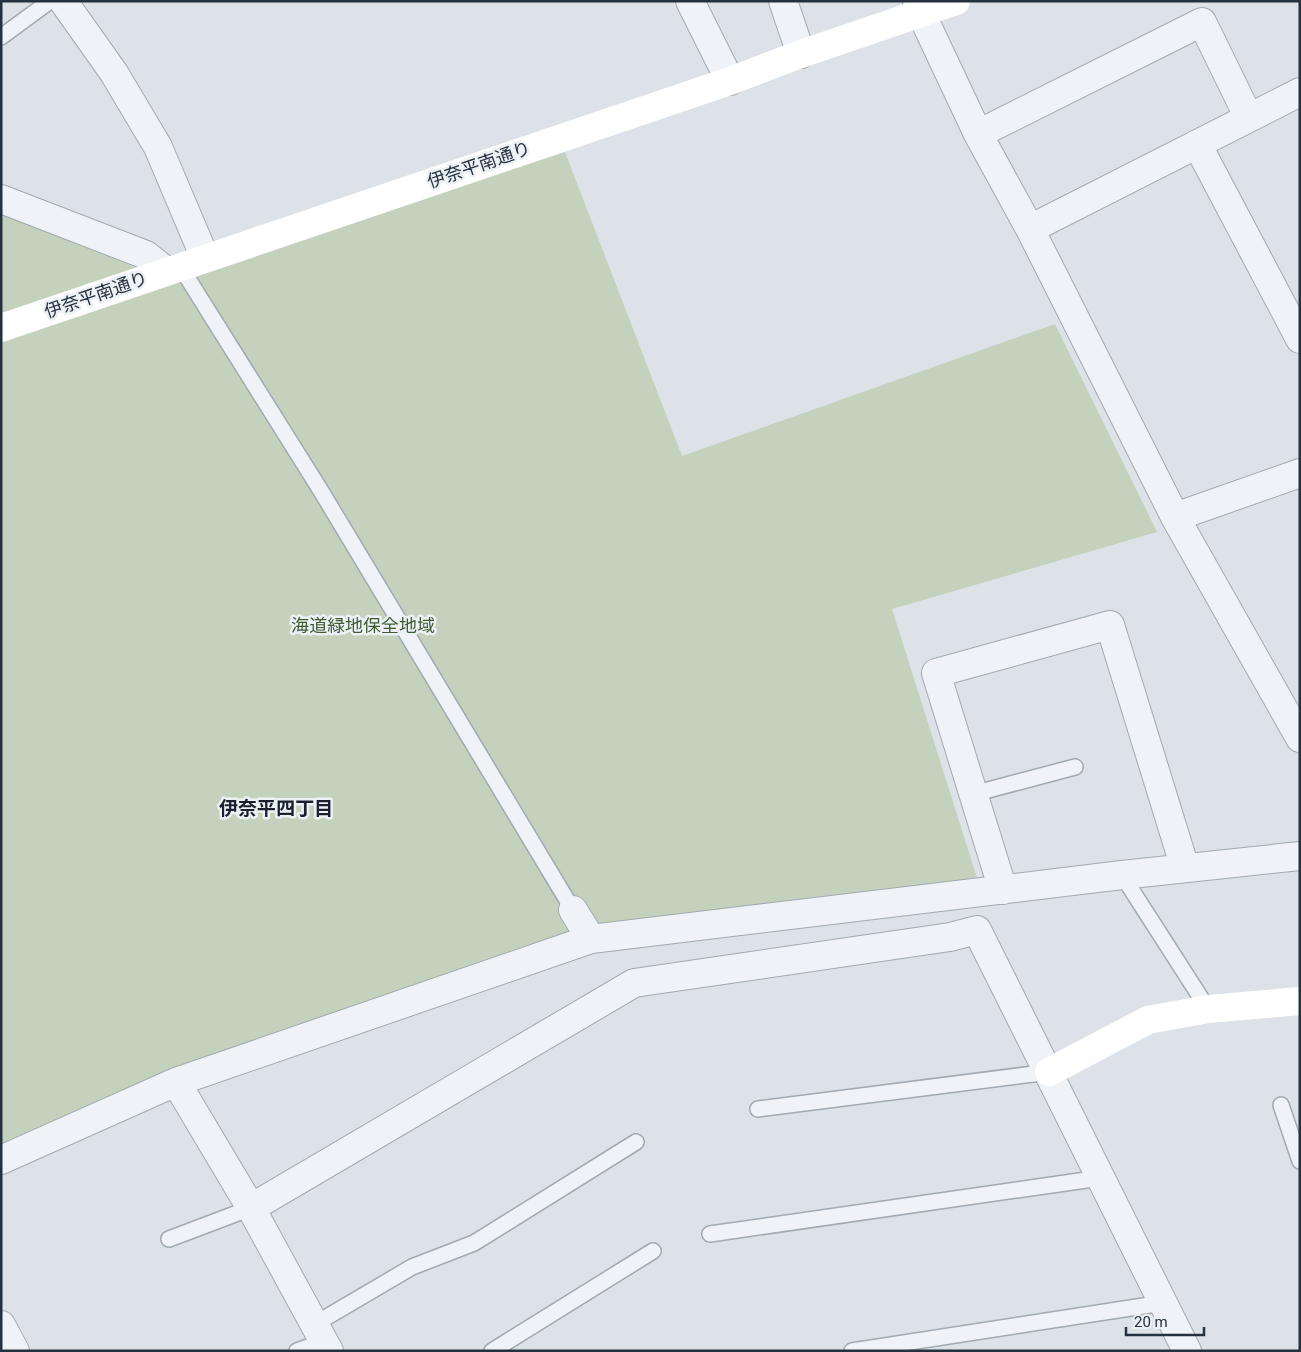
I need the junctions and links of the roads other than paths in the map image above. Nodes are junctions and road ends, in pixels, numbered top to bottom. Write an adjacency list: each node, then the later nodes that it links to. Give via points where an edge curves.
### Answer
1 (50, 1): 7 (lane)
2 (63, 1): 16 (street, via 114,73 158,147)
3 (690, 1): 9 (street)
4 (783, 1): 8 (street)
5 (956, 1): 6 (street, 伊奈平南通り)
6 (919, 7): 8 (street, 伊奈平南通り); 12 (street)
7 (1, 37)
8 (801, 54): 9 (street, 伊奈平南通り)
9 (730, 81): 16 (street, 伊奈平南通り)
10 (1300, 92): 11 (street)
11 (1249, 118): 12 (street, via 1202,22); 13 (street)
12 (978, 134): 15 (street)
13 (1198, 144): 15 (street); 18 (street)
14 (1, 198): 16 (street, via 146,255)
15 (1030, 229): 20 (street)
16 (184, 265): 17 (street, 伊奈平南通り); 29 (lane)
17 (1, 328)
18 (1300, 339)
19 (1300, 473): 20 (street)
20 (1175, 517): 21 (street)
21 (1300, 738)
22 (1074, 767): 23 (lane)
23 (973, 794): 25 (street, via 936,674 1110,625); 27 (street)
24 (1300, 856): 25 (street)
25 (1185, 868): 26 (street)
26 (1122, 875): 27 (street); 33 (lane)
27 (1003, 890): 28 (street)
28 (961, 895): 30 (street); 31 (street)
29 (573, 910): 31 (street)
30 (977, 930): 34 (street); 42 (street, via 940,939 634,983)
31 (591, 939): 35 (street)
32 (1300, 1001): 33 (street)
33 (1208, 1009): 34 (street, via 1148,1020)
34 (1049, 1072): 37 (lane); 41 (street)
35 (176, 1082): 40 (street); 42 (street)
36 (1281, 1105): 39 (lane)
37 (758, 1109)
38 (636, 1142): 48 (lane, via 474,1243 412,1267)
39 (1299, 1156)
40 (1, 1160)
41 (1100, 1178): 43 (lane); 46 (street)
42 (251, 1208): 44 (lane); 48 (street)
43 (710, 1234)
44 (169, 1239)
45 (653, 1251): 51 (lane)
46 (1163, 1303): 52 (lane); 53 (street)
47 (1, 1326): 49 (street)
48 (323, 1339): 50 (lane)
49 (15, 1351)
50 (296, 1351)
51 (492, 1351)
52 (852, 1351)
53 (1188, 1351)

